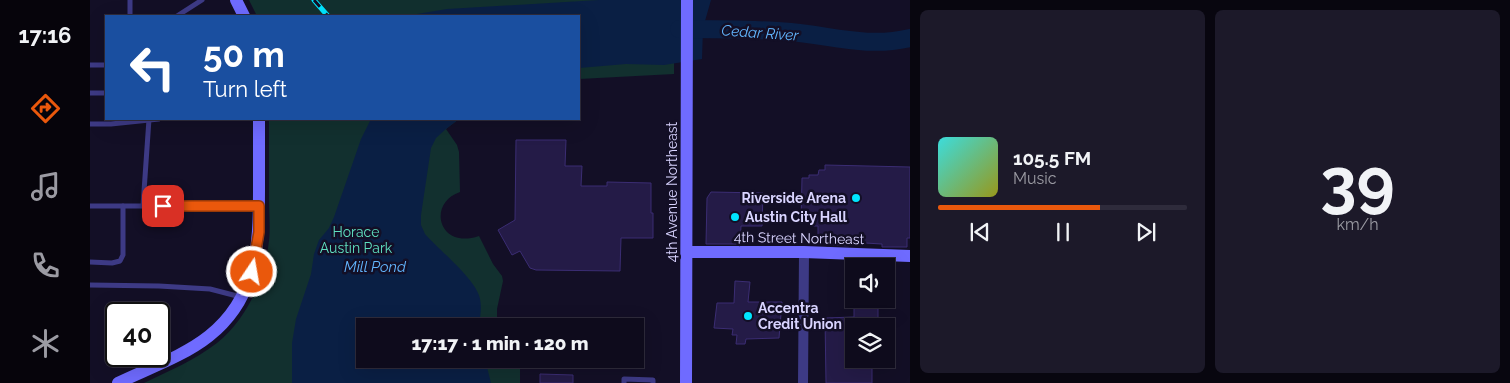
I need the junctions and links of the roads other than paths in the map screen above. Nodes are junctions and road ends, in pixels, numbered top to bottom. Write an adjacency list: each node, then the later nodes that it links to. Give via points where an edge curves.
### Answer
1 (130, 0): 5 (lane)
2 (202, 0): 6 (lane)
3 (236, 0): 7 (street)
4 (687, 0): 20 (street, 4th Avenue Northeast)
5 (130, 15)
6 (179, 15)
7 (244, 15)
8 (90, 65): 9 (lane)
9 (105, 65)
10 (90, 93): 11 (lane)
11 (105, 93)
12 (126, 120): 15 (lane)
13 (149, 120): 18 (lane)
14 (259, 120): 19 (street)
15 (90, 124)
16 (90, 206): 17 (lane)
17 (123, 206): 18 (lane); 23 (lane, via 123,255 120,261)
18 (143, 206): 19 (lane)
19 (259, 206): 25 (street, via 257,250)
20 (687, 252): 21 (street, 4th Street Northeast); 29 (street, 4th Avenue Northeast)
21 (804, 252): 22 (street, 4th Street Northeast); 30 (street)
22 (910, 256)
23 (90, 262)
24 (90, 285): 25 (lane, via 210,289)
25 (241, 297): 26 (street, via 210,336)
26 (118, 383)
27 (624, 383): 28 (lane, via 624,379 652,380)
28 (652, 383)
29 (686, 383)
30 (804, 383)

